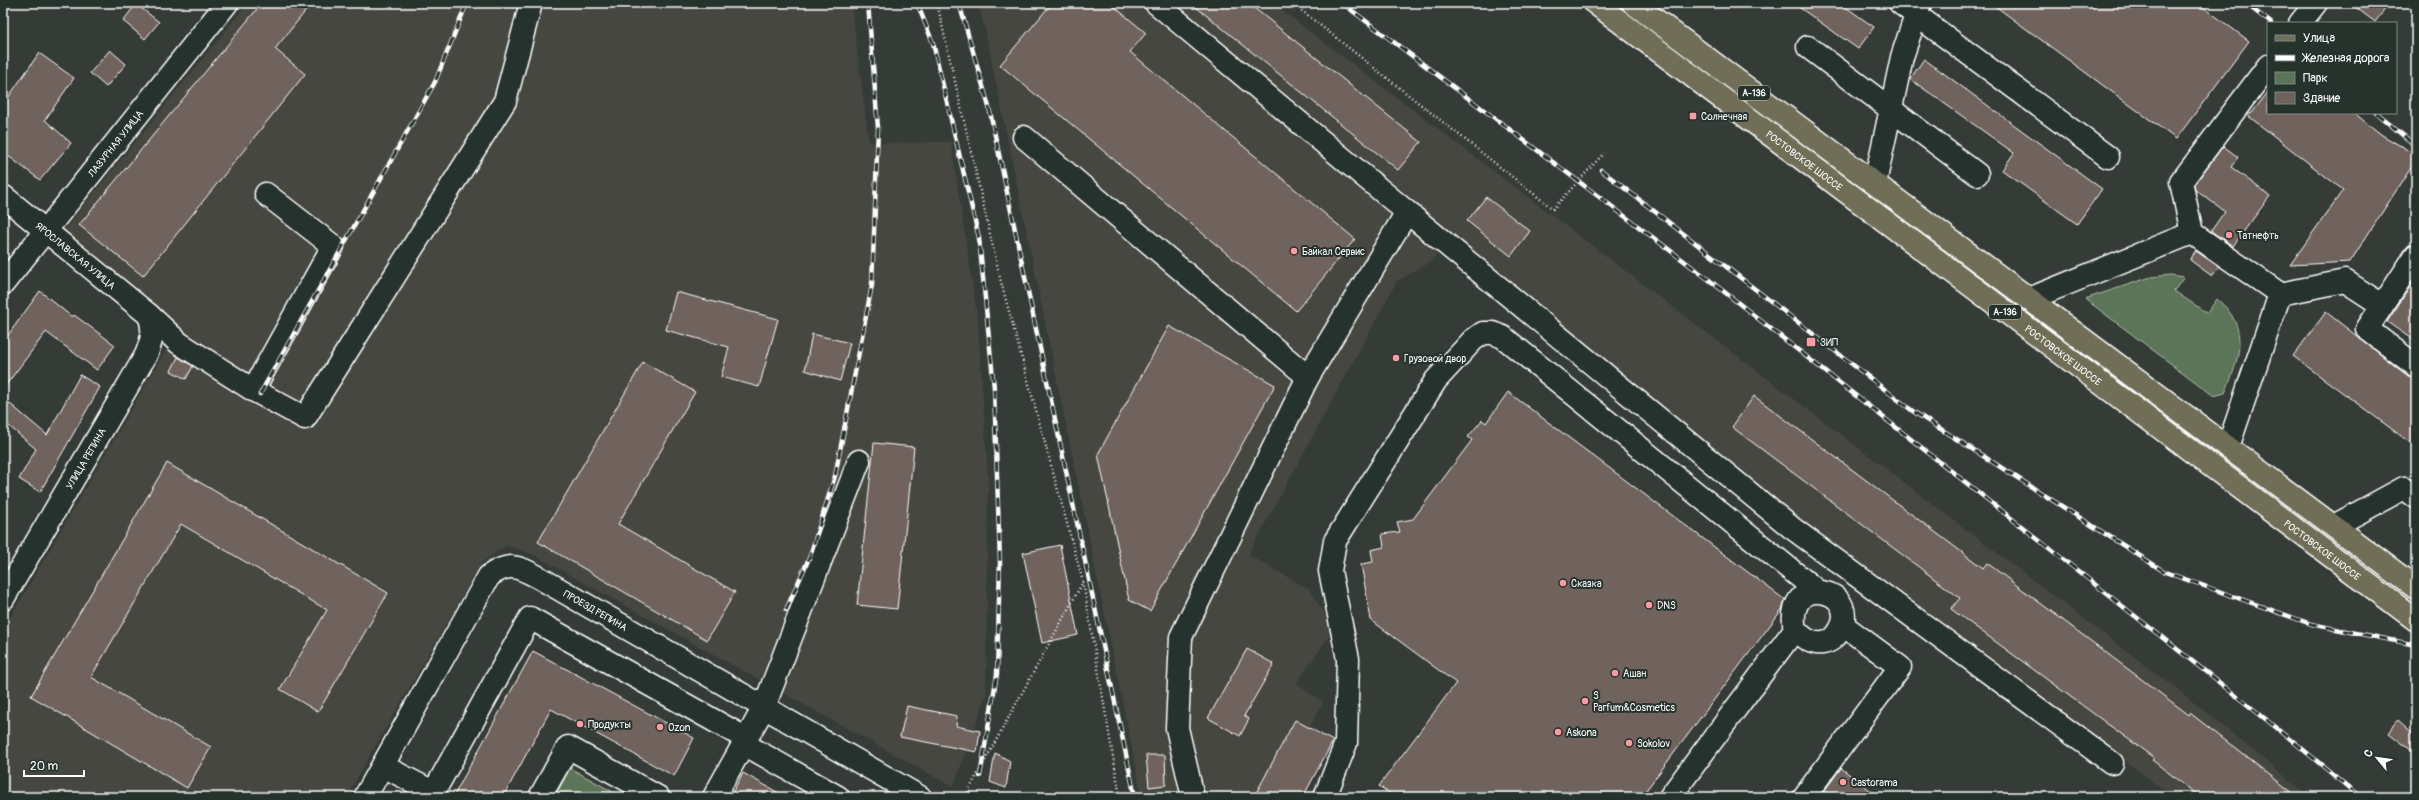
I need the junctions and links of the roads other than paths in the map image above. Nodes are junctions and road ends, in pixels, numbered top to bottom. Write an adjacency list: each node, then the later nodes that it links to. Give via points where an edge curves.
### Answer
1 (227, 3): 19 (street, ЛАЗУРНАЯ УЛИЦА)
2 (531, 3): 29 (street, ЯРОСЛАВСКАЯ УЛИЦА, via 505,101 305,418)
3 (1156, 3): 18 (street)
4 (1595, 3): 37 (main road, РОСТОВСКОЕ ШОССЕ / А-136)
5 (1632, 3): 15 (main road, А-136)
6 (2316, 3): 8 (street)
7 (1912, 7): 11 (street); 13 (street)
8 (2301, 22)
9 (1808, 47): 11 (street)
10 (2267, 67): 20 (street, via 2181,182)
11 (1891, 110): 14 (street); 15 (street)
12 (1024, 137): 28 (street)
13 (2108, 157)
14 (1977, 174)
15 (1875, 183): 24 (main road, А-136)
16 (266, 194): 29 (street, via 333,246)
17 (3, 196): 19 (street, ЯРОСЛАВСКАЯ УЛИЦА)
18 (1407, 212): 28 (street); 42 (street, via 1792,528)
19 (46, 230): 22 (street, ЛАЗУРНАЯ УЛИЦА); 26 (street, ЯРОСЛАВСКАЯ УЛИЦА)
20 (2192, 233): 23 (street); 24 (street)
21 (2416, 255): 25 (street)
22 (3, 284)
23 (2280, 294): 25 (street, via 2345,281); 30 (street)
24 (2030, 299): 30 (main road, А-136)
25 (2382, 306): 27 (street, via 2367,328)
26 (149, 315): 29 (street, ЯРОСЛАВСКАЯ УЛИЦА, via 179,343); 36 (street, УЛИЦА РЕПИНА, via 154,328 152,342 146,355)
27 (2416, 366)
28 (1308, 377): 51 (street, via 1181,637 1177,728)
29 (252, 390)
30 (2228, 447): 33 (main road, А-136)
31 (859, 461): 40 (street)
32 (2416, 497): 33 (street, via 2404,488)
33 (2334, 526): 34 (main road, А-136)
34 (2416, 588)
35 (1816, 592): 38 (street, via 1829,593 1839,601 1844,612); 39 (street, via 1805,596 1796,604 1792,616); 52 (street, via 1503,337 1483,333 1473,340 1436,380 1335,541 1330,571 1348,659 1346,743)
36 (3, 599)
37 (2416, 620)
38 (1844, 625): 39 (street, via 1837,636 1827,642 1814,643 1803,638); 54 (street, via 1900,667)
39 (1795, 629): 53 (street)
40 (764, 707): 41 (street); 43 (street, ПРОЕЗД РЕПИНА, via 538,577 516,567 502,567 489,576); 50 (street, ПРОЕЗД РЕПИНА)
41 (745, 741): 44 (street, via 530,618); 48 (street); 49 (street)
42 (2112, 763)
43 (383, 766): 44 (street); 45 (street, ПРОЕЗД РЕПИНА)
44 (432, 794)
45 (365, 797)
46 (540, 797): 47 (street, via 568,747)
47 (658, 797)
48 (714, 797)
49 (838, 797)
50 (920, 797)
51 (1193, 797)
52 (1325, 797)
53 (1670, 797)
54 (1804, 797)

